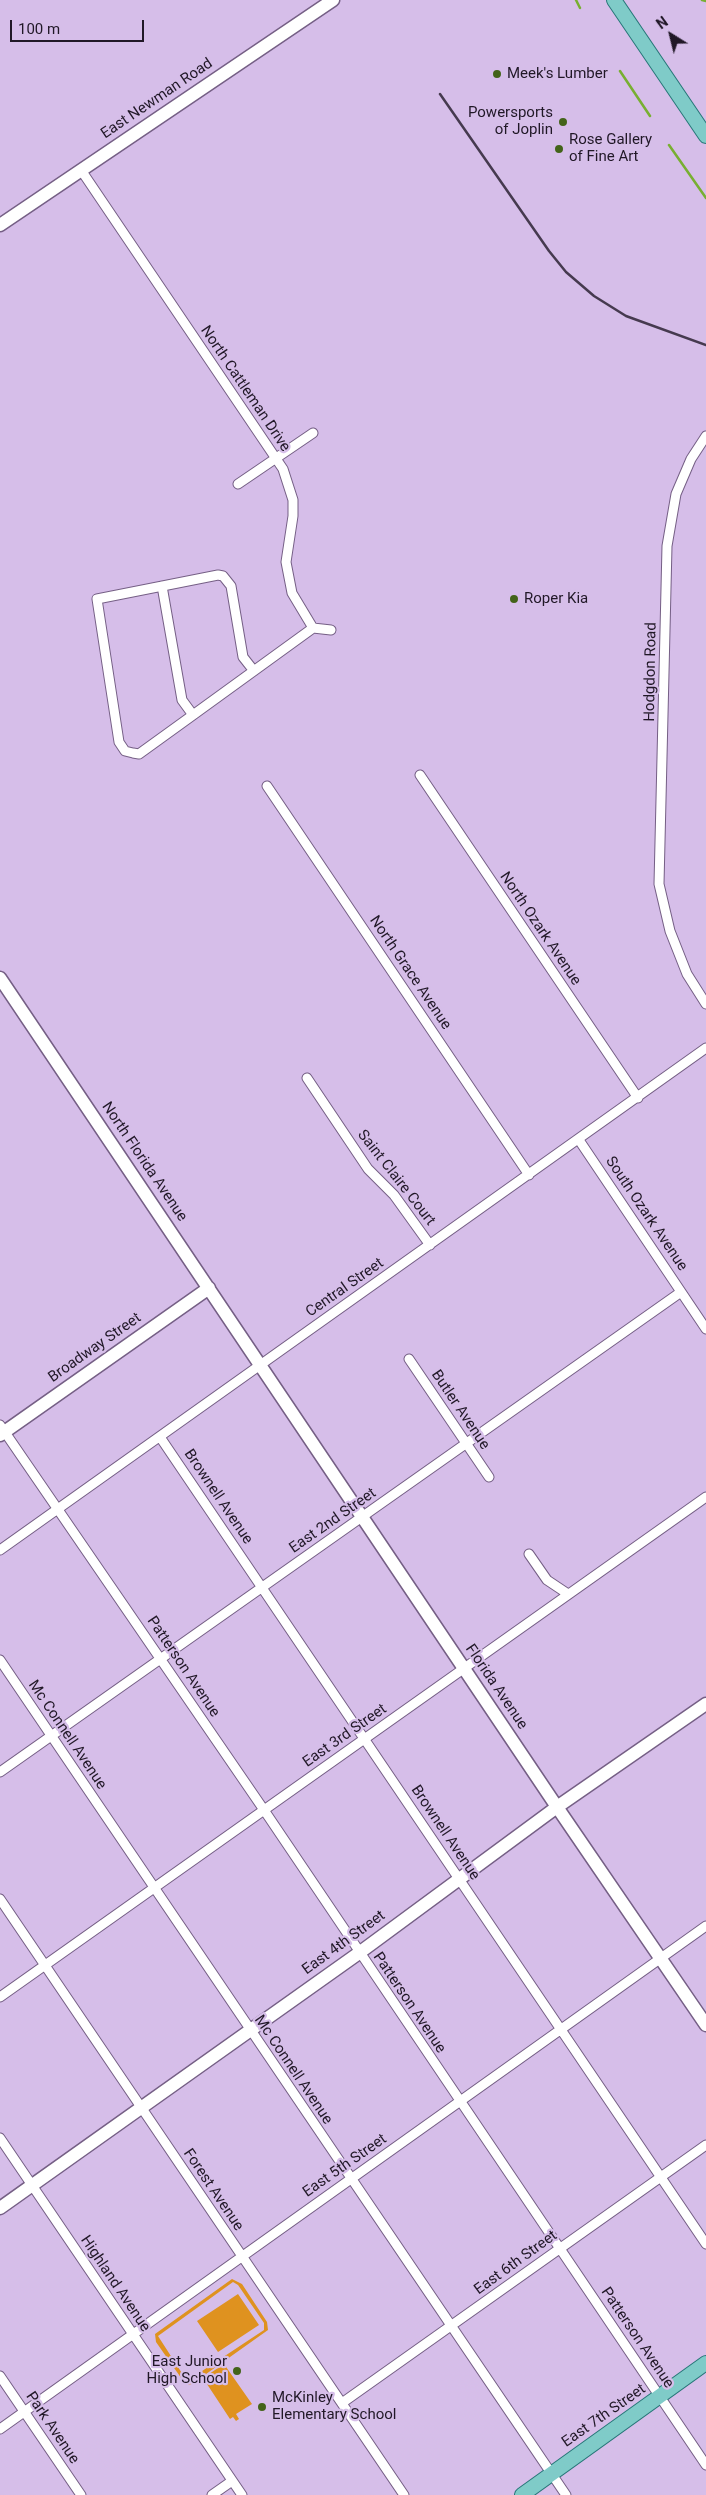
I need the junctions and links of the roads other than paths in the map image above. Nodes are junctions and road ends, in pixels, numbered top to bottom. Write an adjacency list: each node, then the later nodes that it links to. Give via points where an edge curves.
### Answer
1 (333, 0): 4 (street, East Newman Road)
2 (614, 0): 3 (main road)
3 (706, 136)
4 (81, 170): 5 (street, East Newman Road); 8 (street, North Cattleman Drive)
5 (0, 225)
6 (313, 433): 8 (street)
7 (706, 436): 18 (street, Hodgdon Road, via 676,494 668,546 660,884 665,916 687,974)
8 (276, 458): 9 (street); 11 (street, North Cattleman Drive, via 290,485 293,500 286,562 288,578 292,593)
9 (238, 484)
10 (162, 586): 13 (street, via 218,575 227,579 231,586 243,657); 14 (street, via 182,700); 14 (street, via 97,599 119,742 125,751 139,754)
11 (313, 628): 12 (street); 13 (street)
12 (331, 630)
13 (254, 671): 14 (street)
14 (193, 715)
15 (420, 775): 21 (street, North Ozark Avenue)
16 (267, 786): 23 (street, North Grace Avenue)
17 (0, 978): 25 (street, North Florida Avenue)
18 (706, 1004)
19 (706, 1048): 21 (street, Central Street)
20 (307, 1078): 24 (street, Saint Claire Court, via 368,1169 394,1195)
21 (638, 1098): 22 (street, Central Street)
22 (579, 1140): 23 (street, Central Street); 26 (street, South Ozark Avenue)
23 (529, 1175): 24 (street, Central Street)
24 (430, 1245): 29 (street, Central Street)
25 (209, 1288): 29 (street, North Florida Avenue); 30 (street, Broadway Street)
26 (681, 1292): 27 (street, South Ozark Avenue); 32 (street, East 2nd Street)
27 (706, 1329)
28 (409, 1359): 32 (street, Butler Avenue)
29 (260, 1365): 31 (street, Central Street); 36 (street, Florida Avenue)
30 (2, 1430): 35 (street, Patterson Avenue)
31 (160, 1437): 35 (street, Central Street); 39 (street, Brownell Avenue)
32 (466, 1444): 33 (street, Butler Avenue); 36 (street, East 2nd Street)
33 (489, 1477)
34 (706, 1497): 40 (street, East 3rd Street)
35 (59, 1508): 37 (street, Central Street); 41 (street, Patterson Avenue)
36 (363, 1517): 39 (street, East 2nd Street); 43 (street, Florida Avenue)
37 (0, 1550)
38 (529, 1554): 40 (street, via 550,1584)
39 (262, 1588): 41 (street, East 2nd Street); 46 (street, Brownell Avenue)
40 (568, 1594): 43 (street, East 3rd Street)
41 (160, 1659): 45 (street, East 2nd Street); 49 (street, Patterson Avenue)
42 (0, 1660): 45 (street, Mc Connell Avenue)
43 (465, 1668): 46 (street, East 3rd Street); 48 (street, Florida Avenue)
44 (706, 1704): 48 (street, East 4th Street)
45 (51, 1736): 47 (street, East 2nd Street); 51 (street, Mc Connell Avenue)
46 (365, 1739): 49 (street, East 3rd Street); 50 (street, Brownell Avenue)
47 (0, 1772)
48 (556, 1807): 50 (street, East 4th Street); 55 (street, Florida Avenue)
49 (264, 1810): 51 (street, East 3rd Street); 54 (street, Patterson Avenue)
50 (459, 1879): 54 (street, East 4th Street); 59 (street, Brownell Avenue)
51 (155, 1888): 56 (street, East 3rd Street); 60 (street, Mc Connell Avenue)
52 (0, 1899): 56 (street, Forest Avenue)
53 (706, 1926): 55 (street, East 5th Street)
54 (359, 1953): 60 (street, East 4th Street); 61 (street, Patterson Avenue)
55 (661, 1958): 58 (street, Florida Avenue); 59 (street, East 5th Street)
56 (45, 1965): 57 (street, East 3rd Street); 62 (street, Forest Avenue)
57 (0, 1997)
58 (706, 2025)
59 (562, 2029): 61 (street, East 5th Street); 65 (street, Brownell Avenue)
60 (250, 2030): 62 (street, East 4th Street); 66 (street, Mc Connell Avenue)
61 (460, 2102): 66 (street, East 5th Street); 70 (street, Patterson Avenue)
62 (141, 2108): 67 (street, East 4th Street); 71 (street, Forest Avenue)
63 (0, 2138): 67 (street, Highland Avenue)
64 (706, 2145): 65 (street, East 6th Street)
65 (661, 2178): 69 (street, Brownell Avenue); 70 (street, East 6th Street)
66 (350, 2179): 71 (street, East 5th Street); 72 (street, Mc Connell Avenue)
67 (32, 2185): 68 (street, East 4th Street); 73 (street, Highland Avenue)
68 (0, 2208)
69 (706, 2244)
70 (560, 2249): 72 (street, East 6th Street); 76 (street, Patterson Avenue)
71 (241, 2257): 73 (street, East 5th Street); 77 (street, Forest Avenue)
72 (452, 2326): 77 (street, East 6th Street); 81 (street, Mc Connell Avenue)
73 (132, 2334): 78 (street, East 5th Street); 82 (street, Highland Avenue)
74 (706, 2364): 76 (main road, East 7th Street)
75 (0, 2376): 78 (street, Park Avenue)
76 (660, 2396): 80 (street, Patterson Avenue); 81 (main road, East 7th Street)
77 (342, 2404): 86 (street, Forest Avenue)
78 (24, 2412): 79 (street, East 5th Street); 83 (street, Park Avenue)
79 (0, 2428)
80 (706, 2465)
81 (551, 2474): 87 (main road, East 7th Street); 88 (street, Mc Connell Avenue)
82 (232, 2481): 84 (street); 85 (street, Highland Avenue)
83 (80, 2495)
84 (212, 2495)
85 (242, 2495)
86 (404, 2495)
87 (522, 2495)
88 (566, 2495)

